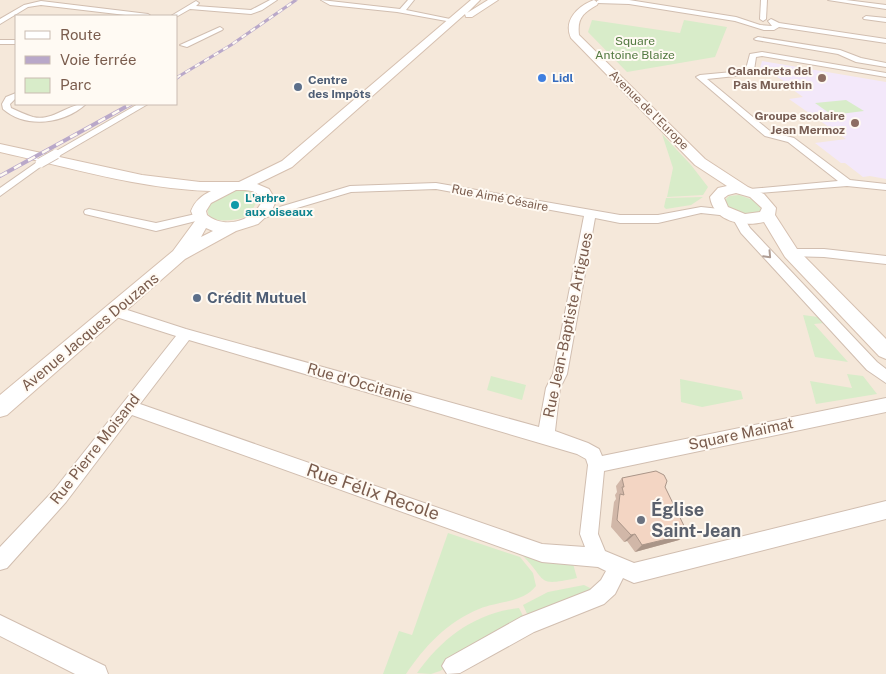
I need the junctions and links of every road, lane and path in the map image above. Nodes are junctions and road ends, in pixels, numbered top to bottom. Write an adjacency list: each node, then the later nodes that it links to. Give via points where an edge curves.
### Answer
1 (201, 0): 13 (street)
2 (274, 0): 13 (street, via 251,12)
3 (324, 0): 15 (street)
4 (411, 0): 15 (street)
5 (476, 0): 20 (main road)
6 (494, 0): 26 (main road)
7 (618, 0): 11 (street)
8 (764, 0): 19 (street)
9 (831, 0): 14 (street)
10 (599, 2): 11 (street); 12 (main road, Avenue de l'Europe)
11 (632, 4): 23 (street)
12 (578, 6): 41 (street, Avenue de l'Europe, via 572,25 574,36)
13 (189, 7): 17 (street)
14 (886, 7)
15 (400, 11): 20 (street)
16 (140, 15): 22 (street, via 40,3 26,6)
17 (176, 15)
18 (866, 18): 21 (street)
19 (763, 19): 23 (street); 24 (street)
20 (452, 20): 26 (main road)
21 (886, 20)
22 (0, 22)
23 (749, 22): 27 (street)
24 (777, 25): 27 (street); 28 (street)
25 (220, 29): 31 (street, via 182,48)
26 (437, 33): 42 (main road)
27 (760, 33): 33 (street, via 755,50); 34 (street, via 782,34); 34 (street, via 840,52 859,60)
28 (885, 41): 32 (street)
29 (0, 42): 30 (street)
30 (15, 42)
31 (178, 43)
32 (886, 49): 34 (street)
33 (762, 54): 36 (street); 43 (street, via 753,56 750,70 745,73 700,78 768,134 791,140)
34 (874, 55): 35 (street)
35 (886, 65)
36 (886, 75)
37 (15, 96): 38 (street, via 6,104 7,109 32,120 57,117)
38 (80, 105)
39 (142, 105): 48 (street, bridge, via 40,163)
40 (0, 148): 44 (street)
41 (700, 162): 47 (street, Avenue de l'Europe); 50 (main road, Avenue de l'Europe)
42 (287, 164): 45 (main road); 49 (main road)
43 (847, 183): 46 (street); 47 (street)
44 (166, 185): 45 (main road); 54 (street, via 189,194)
45 (235, 187): 49 (main road, via 260,189); 54 (main road, Avenue Jacques Douzans, via 210,196)
46 (886, 187)
47 (757, 193): 50 (main road, via 729,190); 56 (main road, via 769,208)
48 (0, 194)
49 (268, 196): 51 (street); 57 (main road, via 268,206)
50 (718, 197): 52 (street, Rue Aimé Césaire); 58 (main road, Avenue de l'Europe, via 719,205)
51 (300, 204): 55 (street, Rue Aimé Césaire, via 350,189 436,186); 57 (street, Rue Aimé Césaire)
52 (701, 210): 55 (street, Rue Aimé Césaire, via 658,219); 58 (street, Rue Aimé Césaire)
53 (89, 212): 54 (street, via 156,227)
54 (201, 215): 59 (main road, via 217,227); 61 (main road, Avenue Jacques Douzans)
55 (590, 215): 70 (street, Rue Jean-Baptiste Artigues, via 560,374 553,388)
56 (766, 215): 58 (main road, via 757,219); 60 (main road)
57 (260, 216): 59 (main road, Avenue Jacques Douzans)
58 (737, 216): 60 (main road); 66 (street, one-way to 66, via 751,238)
59 (232, 227): 61 (main road, Avenue Jacques Douzans)
60 (791, 253): 62 (street); 65 (main road)
61 (179, 255): 63 (main road, Avenue Jacques Douzans)
62 (886, 260)
63 (115, 311): 64 (street, Rue d'Occitanie); 69 (main road, Avenue Jacques Douzans)
64 (186, 334): 68 (street, Rue Pierre Moisand); 70 (street, Rue d'Occitanie)
65 (886, 351)
66 (886, 377)
67 (886, 405): 71 (street, Square Maïmat)
68 (129, 407): 73 (street, Rue Félix Recole, via 542,553); 74 (street, Rue Pierre Moisand, via 60,496)
69 (0, 408)
70 (546, 436): 71 (street, Rue d'Occitanie, via 582,448 592,454)
71 (596, 465): 73 (street, via 589,534)
72 (886, 510): 75 (street, Rue Félix Recole, via 634,573)
73 (598, 558): 75 (street, Rue Félix Recole)
74 (0, 561)
75 (618, 568): 77 (street, via 608,587 596,597 528,624)
76 (0, 625): 78 (street)
77 (453, 666)
78 (97, 674)

